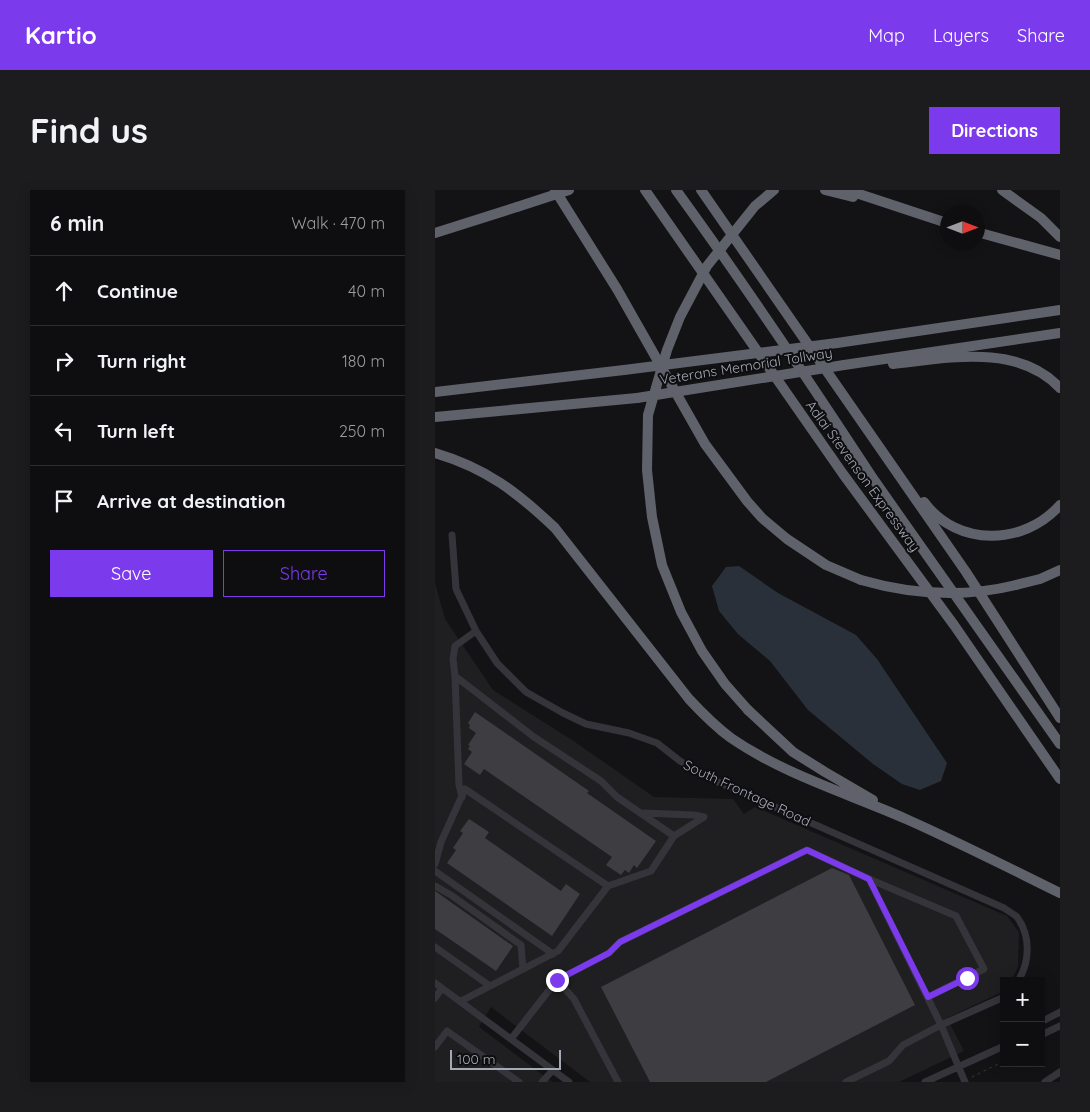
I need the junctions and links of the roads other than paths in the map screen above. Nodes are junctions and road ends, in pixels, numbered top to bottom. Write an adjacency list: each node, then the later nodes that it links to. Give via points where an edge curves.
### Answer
1 (555, 190): 26 (highway, bridge, via 617,289 705,444 747,501 787,539 827,565 861,580 910,591 974,593 1016,585)
2 (569, 190): 12 (highway, bridge)
3 (645, 190): 31 (highway, Adlai Stevenson Expressway)
4 (676, 190): 30 (highway, Adlai Stevenson Expressway)
5 (701, 190): 21 (highway)
6 (774, 190): 34 (highway, bridge, via 755,206 707,266 667,350 648,415 647,470 662,565 681,612 702,651 748,710 793,752)
7 (825, 190): 10 (highway)
8 (847, 190): 10 (highway)
9 (1002, 190): 14 (highway, via 1041,218)
10 (897, 208): 11 (highway)
11 (940, 221)
12 (435, 233)
13 (985, 234): 15 (highway)
14 (1060, 237)
15 (1060, 255)
16 (1060, 310): 20 (highway, Veterans Memorial Tollway, bridge, via 837,343)
17 (1060, 333): 18 (highway, Veterans Memorial Tollway)
18 (855, 363): 19 (highway, via 882,365 961,358 1015,360 1037,369); 22 (highway, Veterans Memorial Tollway, bridge, via 637,398)
19 (1060, 388)
20 (435, 392)
21 (857, 416): 24 (highway, via 928,507 957,529 987,536 1012,534 1045,520); 29 (highway, via 966,572)
22 (435, 417)
23 (435, 453): 34 (highway, via 481,470 502,483 555,528 689,699 714,724 763,758)
24 (1060, 505)
25 (452, 535): 27 (street, South Frontage Road, via 456,590)
26 (1060, 570)
27 (476, 631): 28 (street, via 455,646); 45 (street, South Frontage Road, via 497,663 526,692 563,713 586,724 657,743 680,761 716,781 1004,908 1017,917 1025,934 1028,955)
28 (455, 676): 32 (street); 33 (street)
29 (1060, 718)
30 (1060, 744)
31 (1060, 778)
32 (462, 797): 36 (street, via 441,842); 40 (street, via 465,789)
33 (641, 813): 35 (street); 35 (street, via 704,818)
34 (906, 819): 41 (highway)
35 (674, 836): 40 (street, via 651,871)
36 (435, 864)
37 (435, 871): 43 (street)
38 (869, 879): 46 (street, via 807,850 620,942 609,953); 50 (street); 50 (street, via 956,916 984,969)
39 (435, 886): 44 (street, via 521,945)
40 (608, 886): 43 (street, via 559,951)
41 (1060, 893)
42 (435, 947): 48 (street)
43 (553, 954): 44 (street)
44 (523, 969): 48 (street)
45 (1021, 977)
46 (557, 980): 59 (street); 69 (street, via 574,999)
47 (435, 983): 49 (street)
48 (490, 986): 53 (street)
49 (442, 988): 51 (street); 53 (street)
50 (928, 997): 56 (street)
51 (435, 998)
52 (1000, 999): 56 (street)
53 (461, 1001): 59 (street)
54 (1060, 1012): 55 (street)
55 (1045, 1020)
56 (941, 1025): 62 (street); 70 (street, via 903,1045 889,1061)
57 (1060, 1026): 58 (street)
58 (1045, 1033)
59 (511, 1039): 63 (street)
60 (435, 1047): 66 (street, via 447,1031)
61 (1000, 1048): 62 (street)
62 (959, 1066): 65 (street); 71 (street)
63 (553, 1070): 67 (street); 68 (street)
64 (1060, 1072): 72 (street)
65 (964, 1081)
66 (519, 1082)
67 (542, 1082)
68 (569, 1082)
69 (618, 1082)
70 (846, 1082)
71 (925, 1082)
72 (1045, 1082)

